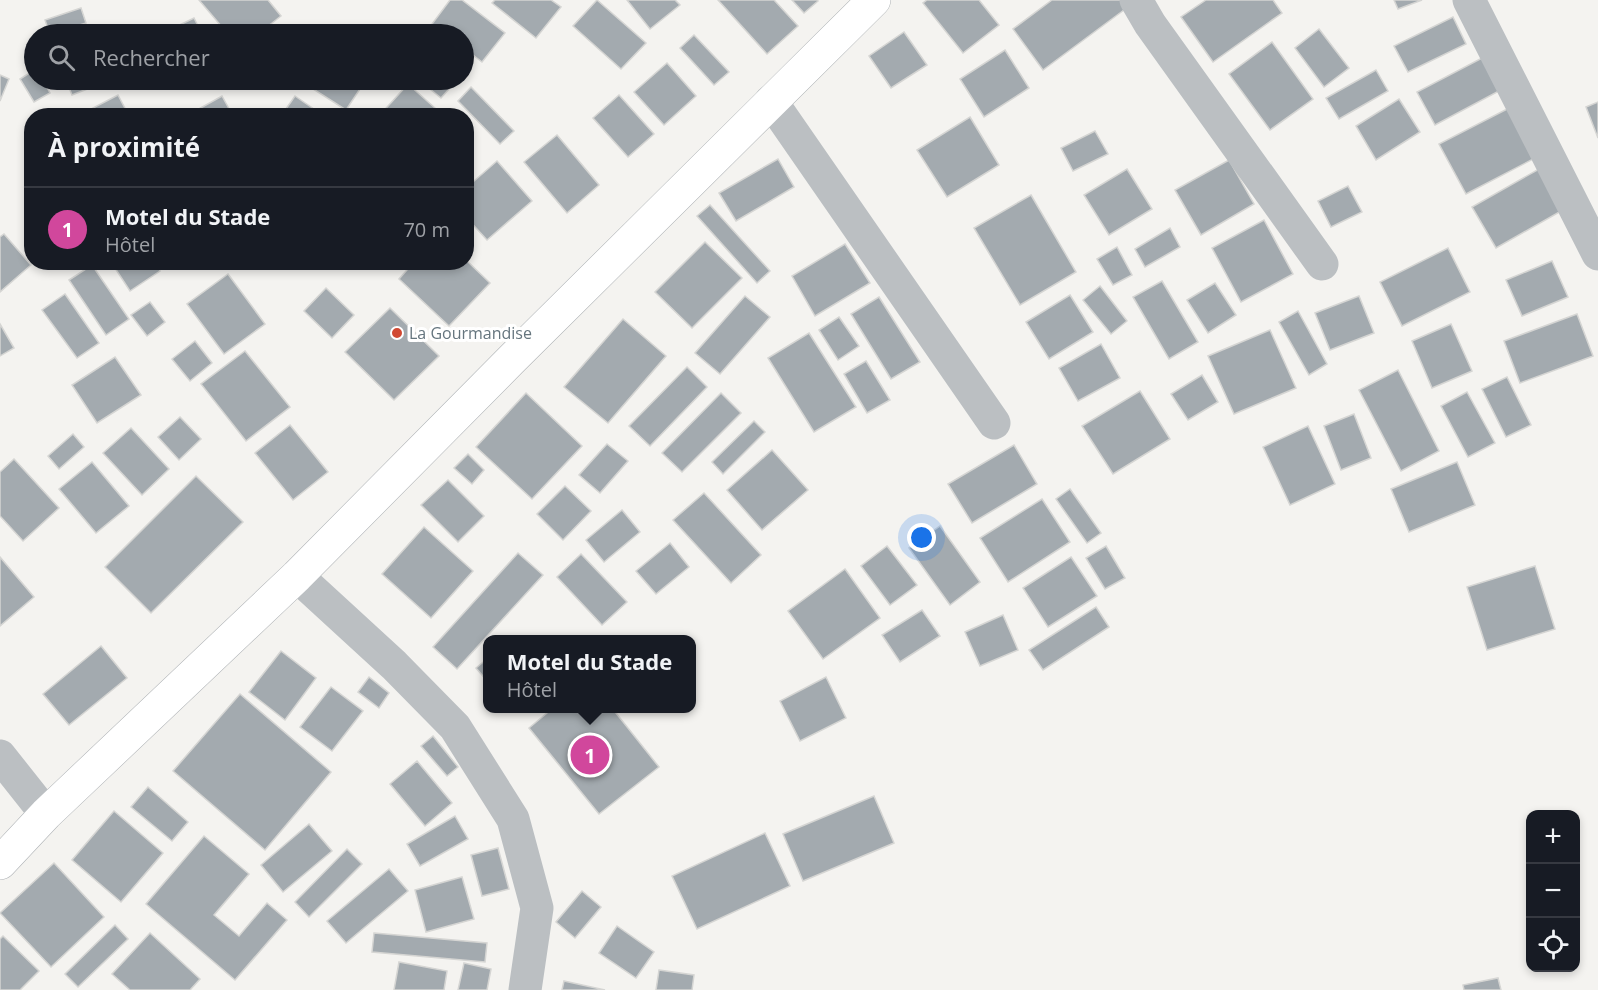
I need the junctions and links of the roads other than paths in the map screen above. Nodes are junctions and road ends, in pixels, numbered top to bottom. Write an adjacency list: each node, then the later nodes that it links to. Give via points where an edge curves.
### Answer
1 (874, 0): 4 (highway)
2 (1136, 0): 6 (street)
3 (1469, 0): 5 (street)
4 (771, 101): 7 (street); 8 (highway)
5 (1598, 254)
6 (1322, 264)
7 (994, 423)
8 (297, 576): 10 (highway); 12 (street, via 455,727 513,819 537,908)
9 (0, 756): 10 (street)
10 (46, 814): 11 (highway)
11 (0, 863)
12 (525, 990)

